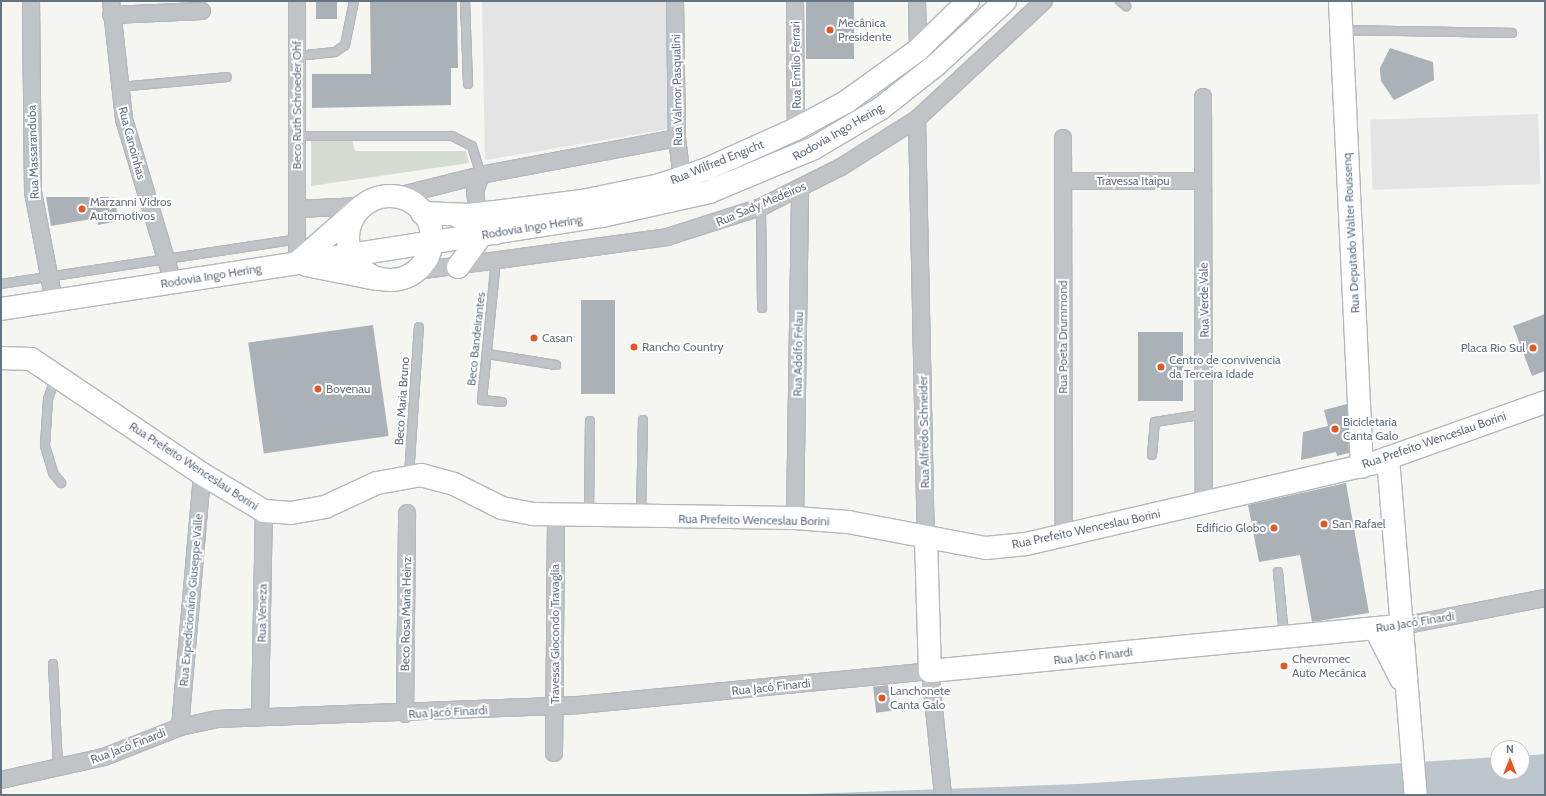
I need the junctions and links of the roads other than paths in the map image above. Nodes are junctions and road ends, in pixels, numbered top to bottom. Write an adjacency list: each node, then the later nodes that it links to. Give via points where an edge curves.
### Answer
1 (31, 1): 46 (street, Rua Massaranduba, via 32,185)
2 (297, 1): 17 (street, Beco Ruth Schroeder Ohf)
3 (354, 1): 17 (lane, via 345,45 335,52)
4 (465, 1): 19 (lane)
5 (675, 1): 25 (street, Rua Valmor Pasqualini)
6 (795, 1): 23 (street, Rua Emílio Ferrari)
7 (917, 1): 16 (street)
8 (968, 1): 16 (main road, Rua Wilfred Engicht)
9 (1005, 1): 37 (main road, Rodovia Ingo Hering, via 936,65 880,109 778,165 677,201)
10 (1044, 1): 22 (street, Rua Sady Medeiros)
11 (1340, 1): 14 (main road, Rua Deputado Walter Roussenq)
12 (111, 8): 13 (street); 20 (street, Rua Canoinhas)
13 (202, 11)
14 (1341, 30): 15 (lane); 65 (main road, Rua Deputado Walter Roussenq)
15 (1512, 33)
16 (918, 50): 23 (main road, Rua Wilfred Engicht, via 846,102)
17 (297, 56): 24 (street, Beco Ruth Schroeder Ohf)
18 (227, 77): 20 (lane)
19 (468, 84)
20 (119, 87): 41 (street, Rua Canoinhas, via 124,119)
21 (1203, 97): 30 (street, Rua Verde Vale)
22 (917, 119): 31 (street, Rua Sady Medeiros); 77 (street, Rua Alfredo Schneider)
23 (796, 129): 28 (main road, Rua Wilfred Engicht)
24 (297, 136): 27 (lane, via 452,136 472,146); 35 (street, Beco Ruth Schroeder Ohf)
25 (677, 138): 27 (street); 28 (street, Rua Valmor Pasqualini)
26 (1063, 138): 29 (street, Rua Poeta Drummond)
27 (481, 175): 32 (street); 37 (street, via 475,192)
28 (682, 178): 37 (main road, Rua Wilfred Engicht)
29 (1063, 181): 30 (street, Travessa Itaipu); 76 (street, Rua Poeta Drummond)
30 (1203, 181): 60 (street, Rua Verde Vale)
31 (800, 189): 34 (street, Rua Sady Medeiros); 75 (street, Rua Adolfo Felau)
32 (397, 196): 33 (main road, via 378,197); 36 (main road)
33 (362, 206): 35 (street); 40 (main road, via 351,220 347,238); 43 (main road)
34 (761, 207): 42 (street, Rua Sady Medeiros, via 667,237); 51 (lane)
35 (297, 208): 38 (street, Beco Ruth Schroeder Ohf)
36 (422, 213): 37 (main road, via 456,216); 39 (main road)
37 (483, 227): 39 (main road, Rodovia Ingo Hering); 44 (main road)
38 (297, 239): 41 (lane); 43 (street, Beco Ruth Schroeder Ohf)
39 (433, 242): 40 (main road, Rodovia Ingo Hering); 45 (main road, via 428,258)
40 (351, 255): 43 (main road, Rodovia Ingo Hering); 47 (main road, via 362,270)
41 (166, 259): 46 (lane); 48 (street, Rua Canoinhas)
42 (496, 260): 44 (street, Rua Sady Medeiros); 54 (lane, Beco Bandeirantes)
43 (297, 263): 47 (main road); 48 (main road, Rodovia Ingo Hering)
44 (458, 267): 45 (street, Rua Sady Medeiros)
45 (417, 271): 47 (main road, via 398,280)
46 (49, 277): 49 (lane); 50 (street, Rua Massaranduba)
47 (377, 279)
48 (173, 282): 50 (main road, Rodovia Ingo Hering)
49 (1, 284)
50 (54, 301): 52 (main road, Rodovia Ingo Hering)
51 (762, 308)
52 (1, 309)
53 (419, 327): 67 (lane, Beco Maria Bruno)
54 (488, 354): 56 (lane); 58 (lane, Beco Bandeirantes, via 482,400)
55 (1, 358): 57 (main road, Rua Prefeito Wenceslau Borini, via 31,359)
56 (556, 365)
57 (57, 376): 66 (main road, Rua Prefeito Wenceslau Borini); 68 (lane, via 48,399 46,446 53,473)
58 (502, 402)
59 (1545, 402): 64 (main road, Rua Prefeito Wenceslau Borini)
60 (1205, 414): 63 (lane, via 1155,422); 69 (street, Rua Verde Vale)
61 (643, 420): 74 (lane)
62 (590, 421): 73 (lane)
63 (1152, 455)
64 (1388, 458): 65 (main road, Rua Prefeito Wenceslau Borini); 80 (main road)
65 (1362, 466): 69 (main road, Rua Prefeito Wenceslau Borini)
66 (202, 474): 70 (main road, Rua Prefeito Wenceslau Borini); 89 (street, Rua Expedicionário Giuseppe Valle)
67 (409, 476): 70 (main road, Rua Prefeito Wenceslau Borini, via 377,483 325,507 291,513); 72 (main road, Rua Prefeito Wenceslau Borini, via 441,479 502,508)
68 (61, 482)
69 (1204, 503): 76 (main road, Rua Prefeito Wenceslau Borini)
70 (264, 511): 88 (street, Rua Veneza)
71 (407, 514): 87 (street, Beco Rosa Maria Heinz)
72 (556, 516): 73 (main road, Rua Prefeito Wenceslau Borini); 86 (street, Travessa Giocondo Travaglia)
73 (589, 517): 74 (main road, Rua Prefeito Wenceslau Borini)
74 (641, 518): 75 (main road, Rua Prefeito Wenceslau Borini)
75 (795, 518): 77 (main road, Rua Prefeito Wenceslau Borini, via 854,524)
76 (1064, 535): 77 (main road, Rua Prefeito Wenceslau Borini, via 986,548)
77 (926, 539): 84 (main road, Rua Alfredo Schneider)
78 (1278, 572): 82 (lane)
79 (1545, 598): 80 (street, Rua Jacó Finardi)
80 (1401, 626): 81 (main road, Rua Jacó Finardi); 85 (main road)
81 (1376, 628): 82 (main road, Rua Jacó Finardi); 85 (main road)
82 (1284, 637): 84 (main road, Rua Jacó Finardi)
83 (53, 664): 91 (lane)
84 (930, 671): 86 (street, Rua Jacó Finardi); 93 (street, Rua Alfredo Schneider)
85 (1407, 693): 94 (main road)
86 (555, 706): 87 (street, Rua Jacó Finardi); 90 (street, Travessa Giocondo Travaglia)
87 (405, 714): 88 (street, Rua Jacó Finardi)
88 (260, 715): 89 (street, Rua Jacó Finardi)
89 (180, 726): 91 (street, Rua Jacó Finardi, via 104,757)
90 (554, 753)
91 (58, 768): 92 (street, Rua Jacó Finardi)
92 (1, 780)
93 (943, 795)
94 (1416, 795)

